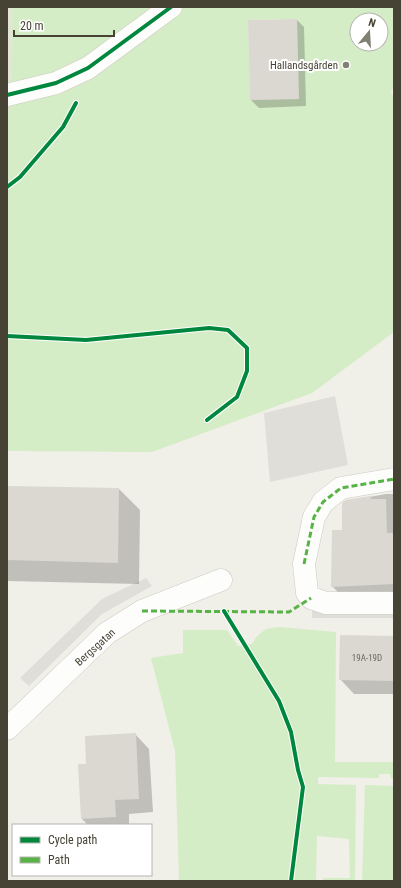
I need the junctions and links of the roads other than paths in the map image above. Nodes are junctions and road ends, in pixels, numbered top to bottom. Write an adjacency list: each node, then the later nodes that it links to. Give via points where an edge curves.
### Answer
1 (171, 7): 2 (street, via 88,68 56,83)
2 (7, 95)
3 (394, 479): 5 (street, via 341,488 323,502 314,517 304,564 307,593 311,598 326,603)
4 (221, 580): 6 (street, Bergsgatan, via 142,610 107,633)
5 (394, 603)
6 (7, 729)

